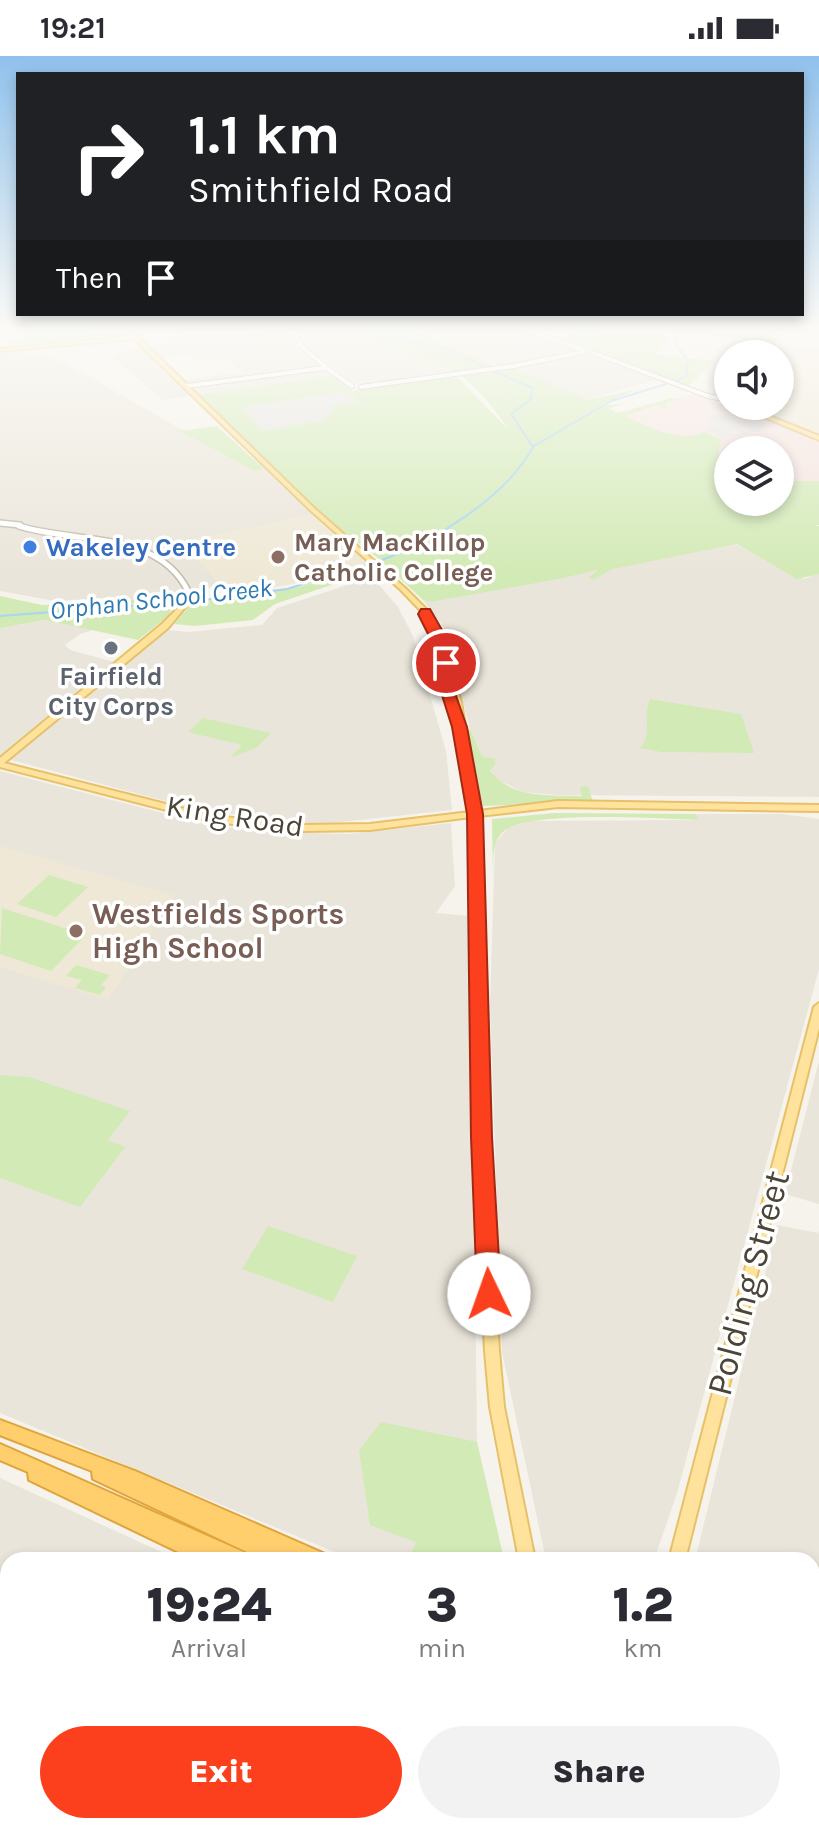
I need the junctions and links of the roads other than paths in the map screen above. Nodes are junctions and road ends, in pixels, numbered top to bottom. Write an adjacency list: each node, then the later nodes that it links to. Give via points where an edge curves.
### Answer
1 (214, 413): 5 (main road)
2 (775, 420): 3 (main road)
3 (819, 438)
4 (0, 523): 7 (street, via 157,554 181,573)
5 (386, 574): 6 (main road); 8 (main road)
6 (403, 595): 8 (main road); 9 (main road, via 422,616)
7 (186, 598): 14 (main road, via 173,619)
8 (426, 612): 9 (main road); 11 (main road)
9 (434, 642): 10 (main road)
10 (440, 666): 11 (main road); 12 (main road)
11 (453, 689): 12 (main road); 13 (main road)
12 (453, 715): 13 (main road)
13 (459, 727): 16 (main road)
14 (0, 763): 16 (main road, King Road, via 245,824 339,829)
15 (819, 810): 16 (main road, King Road)
16 (475, 814): 25 (main road, via 481,1137 492,1351 497,1407)
17 (819, 1007): 26 (main road, Polding Street)
18 (0, 1427): 19 (highway)
19 (17, 1435): 23 (highway); 24 (highway)
20 (4, 1454): 21 (highway, via 46,1481); 22 (highway)
21 (197, 1552)
22 (224, 1552)
23 (266, 1552)
24 (301, 1552)
25 (525, 1552)
26 (679, 1552)

